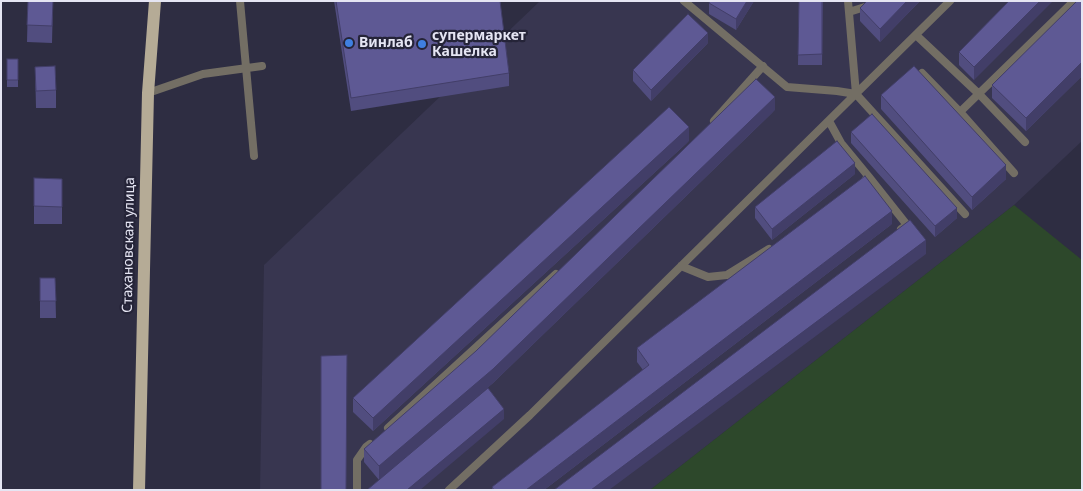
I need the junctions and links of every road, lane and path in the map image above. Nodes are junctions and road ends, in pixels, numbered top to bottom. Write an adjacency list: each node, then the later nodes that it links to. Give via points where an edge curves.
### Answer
1 (155, 1): 14 (main road, Стахановская улица)
2 (240, 1): 12 (lane)
3 (684, 1): 11 (lane)
4 (848, 1): 8 (lane)
5 (872, 1): 8 (lane, via 868,6)
6 (950, 1): 9 (lane)
7 (1074, 1): 16 (lane)
8 (849, 12): 15 (lane)
9 (916, 35): 15 (lane); 16 (lane)
10 (262, 66): 12 (lane)
11 (763, 66): 15 (lane, via 787,88); 19 (lane)
12 (245, 69): 14 (lane, via 203,74); 21 (lane)
13 (922, 73): 17 (lane)
14 (148, 92): 32 (main road, Стахановская улица)
15 (856, 94): 18 (lane); 25 (lane)
16 (980, 95): 17 (lane); 20 (lane)
17 (960, 112): 22 (lane)
18 (829, 121): 23 (lane, via 841,143); 29 (lane)
19 (706, 130)
20 (1025, 142)
21 (254, 156)
22 (1014, 173)
23 (869, 177): 24 (lane); 26 (lane, via 907,224)
24 (861, 183)
25 (965, 214)
26 (891, 237)
27 (775, 245): 29 (lane, via 726,275 708,277)
28 (566, 265): 30 (lane)
29 (681, 266): 34 (lane)
30 (384, 431)
31 (377, 438): 33 (lane, via 366,446 358,460)
32 (138, 490)
33 (358, 490)
34 (449, 490)

